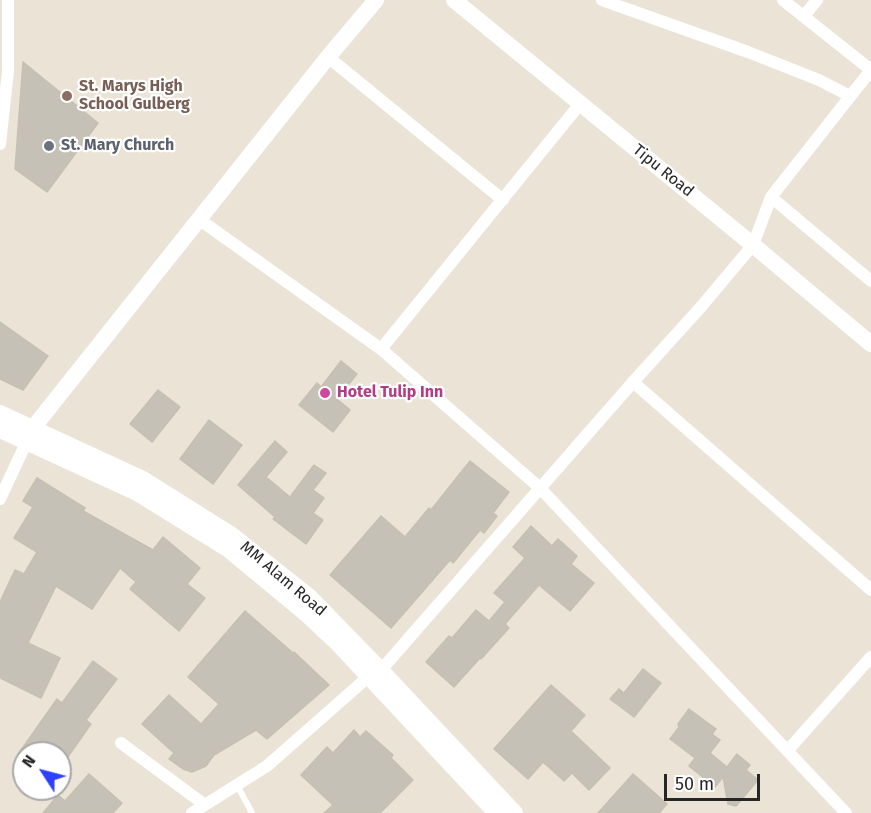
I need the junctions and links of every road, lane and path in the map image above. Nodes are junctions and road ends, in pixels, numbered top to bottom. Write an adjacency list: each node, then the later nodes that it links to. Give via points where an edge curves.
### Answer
1 (8, 0): 12 (street, via 8,71)
2 (376, 0): 8 (street)
3 (454, 0): 11 (street, Tipu Road)
4 (602, 0): 10 (street, via 748,52)
5 (783, 0): 7 (street)
6 (817, 0): 7 (street)
7 (804, 16): 9 (street)
8 (328, 57): 14 (street); 15 (street)
9 (871, 70): 10 (street)
10 (850, 96): 13 (street)
11 (580, 104): 14 (street); 16 (street, Tipu Road)
12 (0, 144)
13 (771, 197): 16 (street); 17 (street)
14 (503, 200): 19 (street)
15 (200, 220): 19 (street); 23 (street)
16 (753, 245): 18 (street, Tipu Road); 20 (street)
17 (871, 281)
18 (871, 344)
19 (381, 349): 24 (street)
20 (633, 382): 24 (street); 26 (street)
21 (0, 413): 23 (street, MM Alam Road)
22 (0, 430): 23 (street, MM Alam Road)
23 (30, 435): 25 (street); 28 (street, MM Alam Road, via 143,479 232,535 310,597)
24 (540, 488): 28 (street); 30 (street)
25 (0, 499)
26 (871, 590)
27 (871, 657): 30 (street)
28 (375, 674): 31 (street, via 267,766); 35 (street, MM Alam Road); 36 (street, MM Alam Road)
29 (121, 743): 32 (street)
30 (788, 750): 37 (street)
31 (237, 785): 32 (street); 34 (lane)
32 (205, 805): 33 (street)
33 (192, 813)
34 (252, 813)
35 (496, 813)
36 (515, 813)
37 (846, 813)

